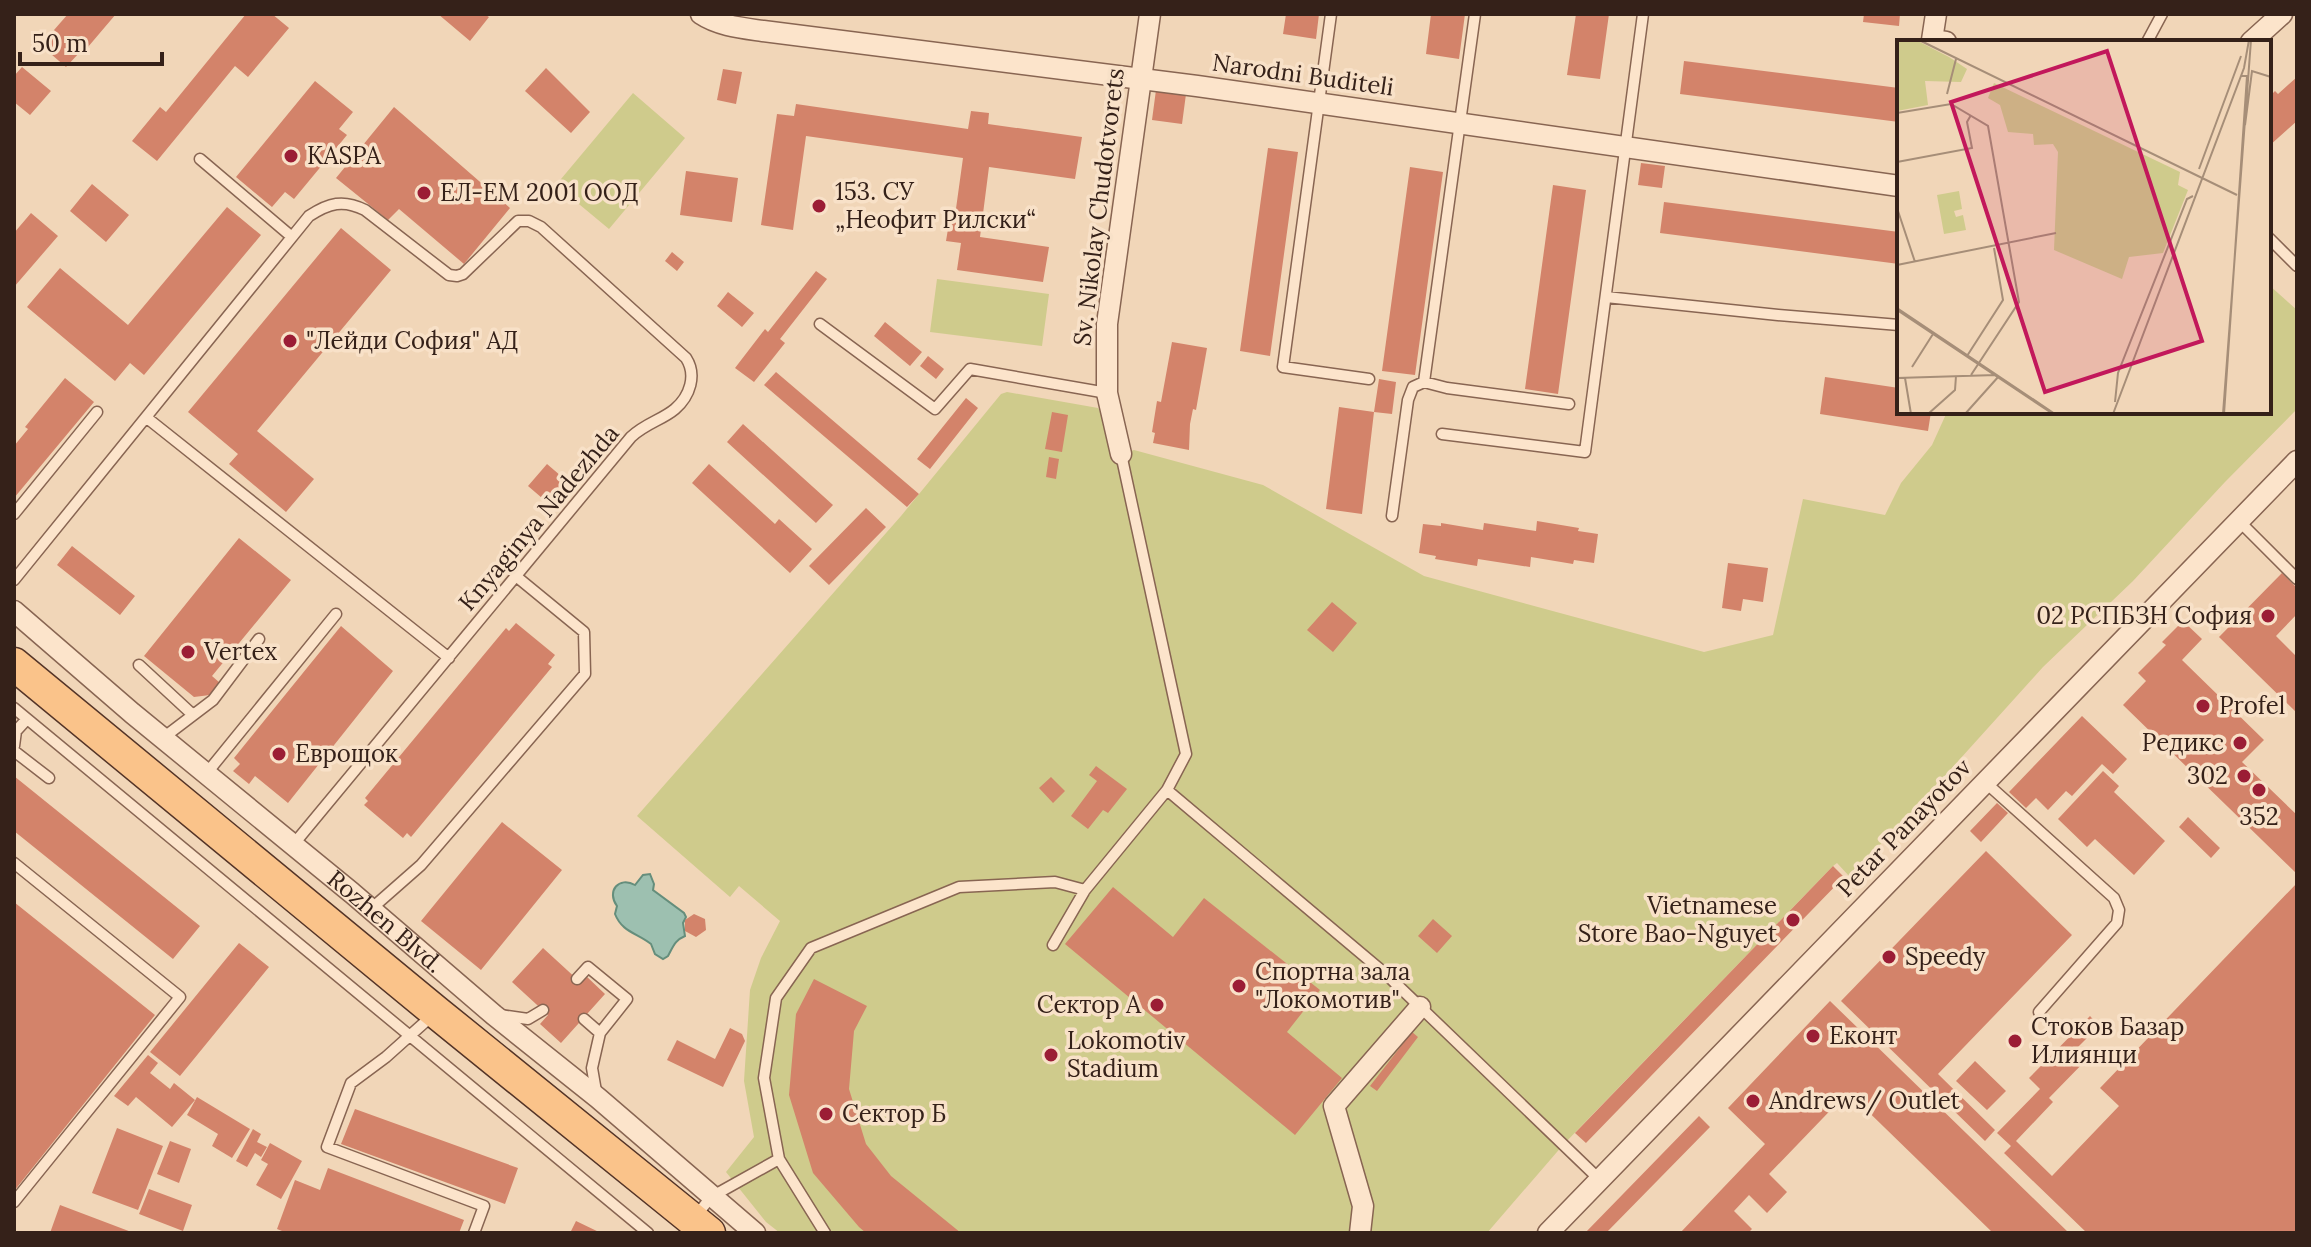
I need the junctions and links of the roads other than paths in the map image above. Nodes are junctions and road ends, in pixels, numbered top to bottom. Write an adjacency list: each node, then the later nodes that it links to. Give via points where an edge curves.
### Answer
1 (701, 14): 12 (street, Narodni Buditeli, via 763,31)
2 (1150, 14): 12 (street, Sv. Nikolay Chudotvorets)
3 (1331, 14): 13 (lane)
4 (1475, 14): 14 (lane)
5 (1643, 14): 15 (lane)
6 (1936, 14): 9 (street)
7 (2162, 14): 10 (lane)
8 (2282, 14): 11 (street)
9 (1932, 40)
10 (2148, 40)
11 (2253, 40)
12 (1141, 79): 13 (street, Narodni Buditeli); 26 (street, Sv. Nikolay Chudotvorets, via 1107,324)
13 (1319, 103): 14 (street, Narodni Buditeli); 24 (lane, via 1283,367)
14 (1459, 123): 15 (street, Narodni Buditeli); 25 (lane)
15 (1627, 147): 17 (street, Narodni Buditeli); 21 (lane)
16 (200, 159): 18 (lane)
17 (1897, 186)
18 (292, 237): 29 (lane, Knyaginya Nadezhda); 36 (lane, Knyaginya Nadezhda, via 323,208 353,204 457,276 518,221 529,221 692,366 688,392 675,409 631,437)
19 (2271, 240): 20 (lane)
20 (2297, 266)
21 (1606, 297): 23 (lane); 30 (lane, via 1585,452)
22 (820, 324): 26 (lane, via 935,409 970,369)
23 (1897, 325)
24 (1369, 379)
25 (1424, 382): 27 (lane); 34 (lane, via 1413,387 1408,400)
26 (1107, 393): 31 (street, Sv. Nikolay Chudotvorets)
27 (1569, 404)
28 (97, 412): 33 (lane)
29 (147, 418): 38 (lane, Knyaginya Nadezhda); 42 (lane)
30 (1442, 434)
31 (1121, 454): 53 (lane, via 1186,754)
32 (2297, 461): 35 (street, Petar Panayotov)
33 (14, 514)
34 (1392, 516)
35 (2238, 520): 37 (lane); 52 (street, Petar Panayotov)
36 (517, 577): 42 (lane, Knyaginya Nadezhda); 57 (lane, via 584,632 585,674 421,865)
37 (2297, 579)
38 (14, 580)
39 (14, 611): 48 (street, Rozhen Blvd.)
40 (336, 614): 50 (lane)
41 (259, 639): 46 (lane, via 213,700)
42 (449, 658): 54 (lane, Knyaginya Nadezhda)
43 (14, 664): 62 (main road, Rozhen Blvd.)
44 (139, 665): 46 (lane)
45 (14, 708): 47 (lane)
46 (193, 715): 48 (lane)
47 (27, 719): 49 (lane, via 16,731); 67 (lane)
48 (163, 738): 50 (street, Rozhen Blvd.)
49 (14, 748): 51 (lane)
50 (206, 774): 54 (street, Rozhen Blvd.)
51 (49, 778)
52 (1985, 782): 63 (lane, via 2114,898 2119,910 2117,923); 70 (street, Petar Panayotov)
53 (1167, 790): 56 (lane); 60 (lane)
54 (293, 845): 57 (street, Rozhen Blvd.)
55 (14, 863): 71 (lane, via 180,997)
56 (1085, 890): 58 (lane); 69 (lane, via 1055,882 959,887 811,948 776,998 764,1078)
57 (371, 909): 64 (street, Rozhen Blvd.)
58 (1053, 945)
59 (577, 979): 66 (lane, via 588,967 627,999)
60 (1420, 1007): 70 (lane); 77 (street, via 1334,1106 1363,1206)
61 (543, 1010): 64 (lane, via 528,1019)
62 (436, 1012): 67 (lane); 72 (main road, Rozhen Blvd.)
63 (2039, 1012)
64 (494, 1015): 68 (street, Rozhen Blvd.)
65 (584, 1019): 66 (lane)
66 (600, 1033): 68 (lane, via 592,1068)
67 (408, 1035): 73 (lane, via 351,1083 327,1147 484,1206); 74 (lane)
68 (598, 1098): 72 (street, Rozhen Blvd.)
69 (779, 1159): 72 (lane); 76 (lane)
70 (1600, 1180): 78 (street, Petar Panayotov)
71 (14, 1202)
72 (704, 1217): 75 (street, Rozhen Blvd.)
73 (474, 1233)
74 (648, 1233)
75 (755, 1233)
76 (825, 1233)
77 (1360, 1233)
78 (1548, 1233)

